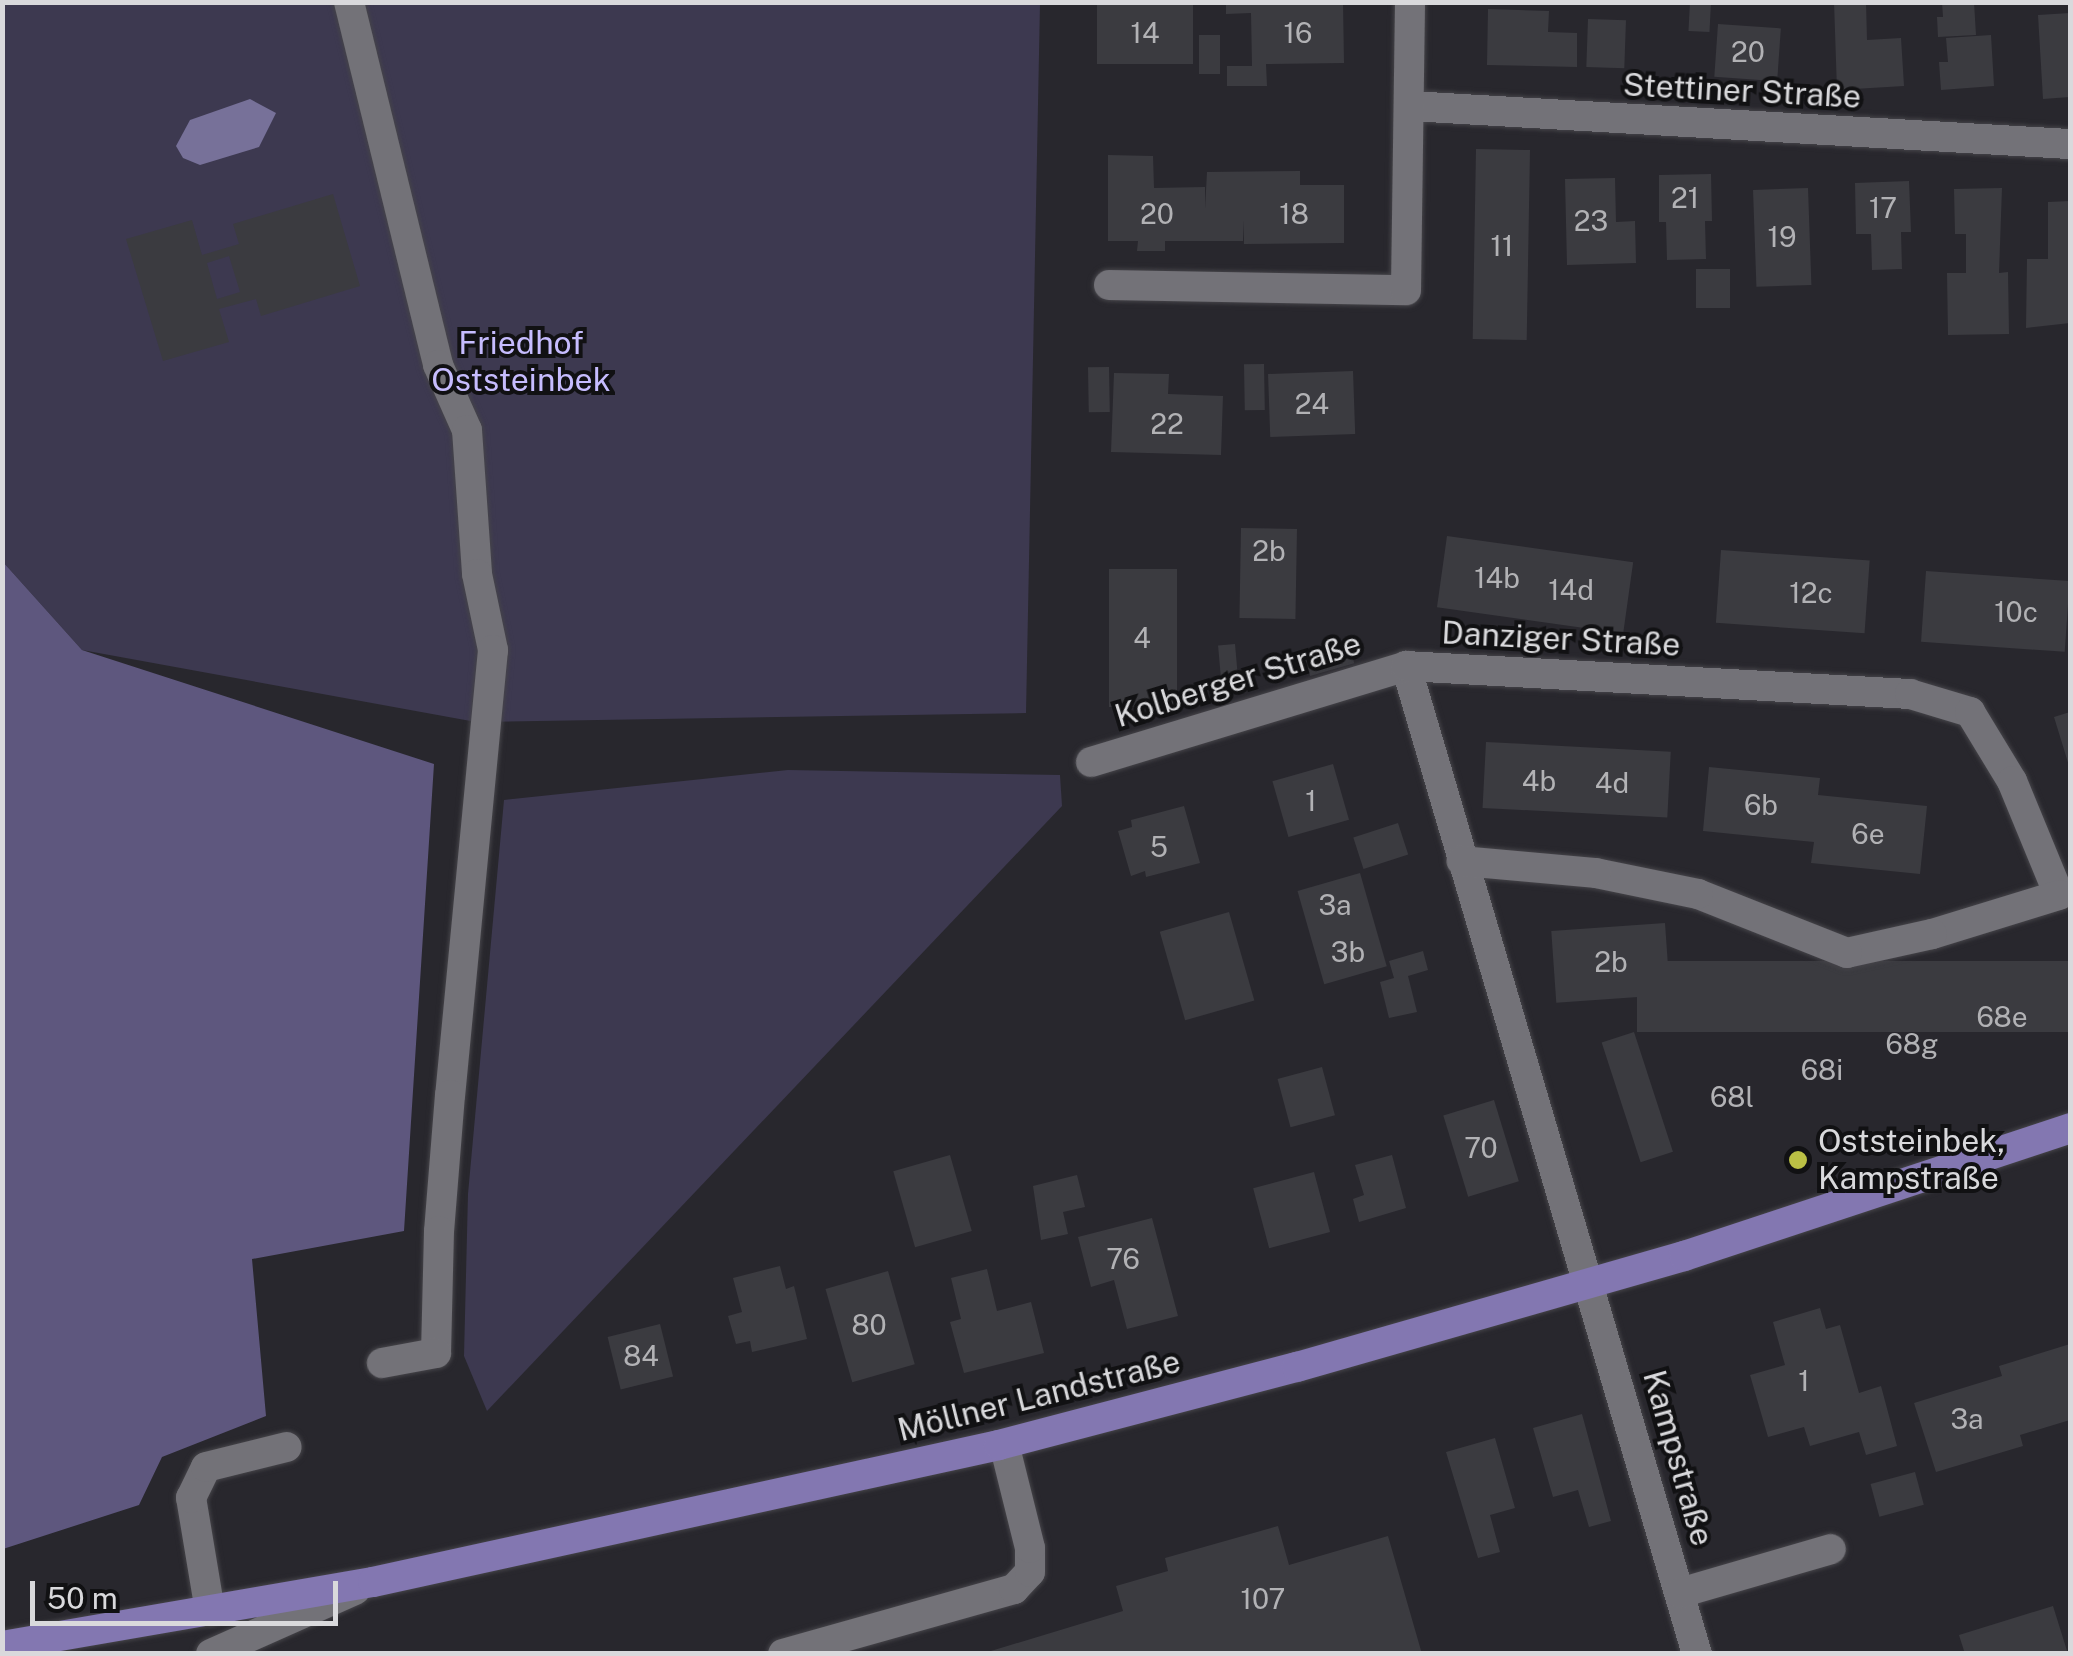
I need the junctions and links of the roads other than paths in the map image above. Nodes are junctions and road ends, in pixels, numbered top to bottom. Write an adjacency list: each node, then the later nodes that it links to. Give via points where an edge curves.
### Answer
1 (350, 2): 11 (street, via 438,364 467,430 477,574 493,650 448,1114 436,1354)
2 (1410, 2): 3 (street)
3 (1410, 106): 4 (street, Stettiner Straße); 5 (street, via 1406,290)
4 (2070, 144)
5 (1109, 285)
6 (1406, 666): 7 (street, Kolberger Straße); 8 (street, Danziger Straße); 8 (street, Danziger Straße, via 1910,694 1970,712 2012,780 2060,895 1847,953 1698,894 1596,873)
7 (1091, 762)
8 (1462, 861): 10 (street, Danziger Straße)
9 (2070, 1128): 10 (main road, Möllner Landstraße)
10 (1590, 1282): 12 (main road, Möllner Landstraße); 16 (street, Kampstraße)
11 (382, 1362)
12 (1004, 1444): 15 (main road, Möllner Landstraße); 20 (street, via 1030,1548 1030,1572 1014,1590)
13 (287, 1447): 17 (street, via 206,1467 191,1498)
14 (1831, 1549): 16 (street)
15 (373, 1582): 17 (main road, Möllner Landstraße); 19 (street)
16 (1680, 1593): 21 (street, Kampstraße)
17 (210, 1611): 18 (main road, Möllner Landstraße)
18 (2, 1646)
19 (211, 1654)
20 (783, 1654)
21 (1697, 1654)

